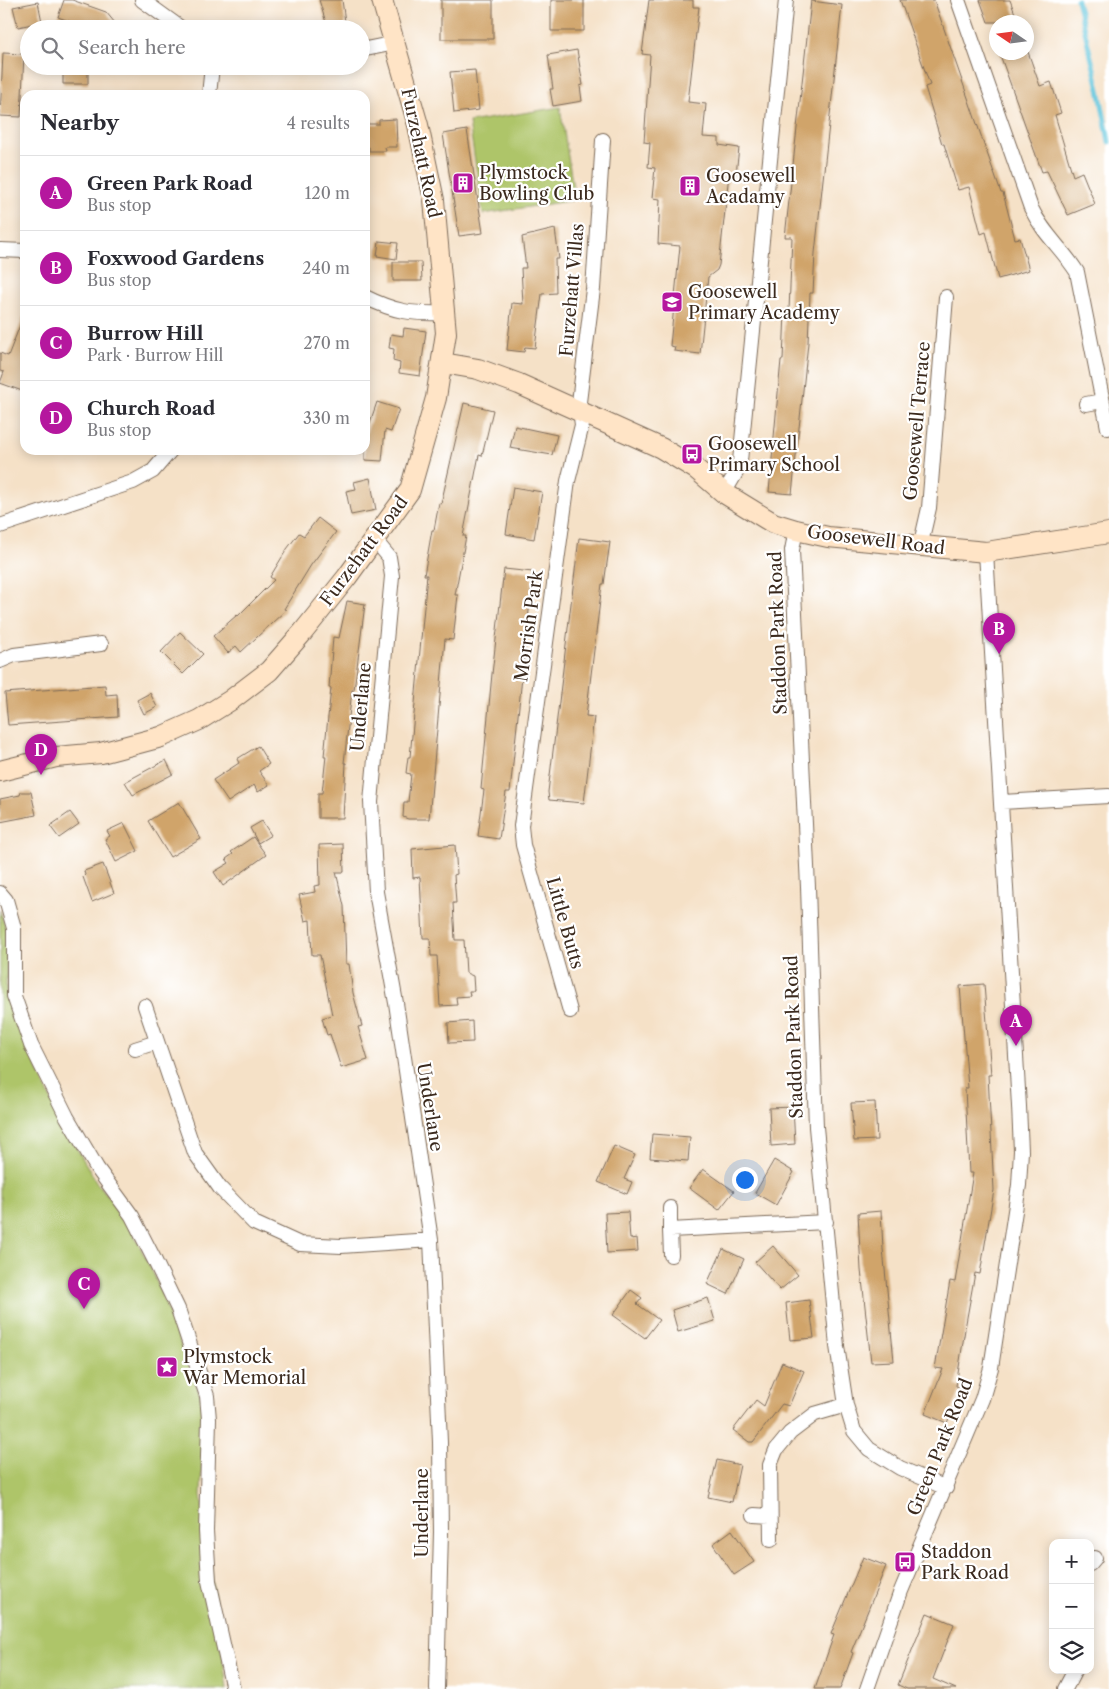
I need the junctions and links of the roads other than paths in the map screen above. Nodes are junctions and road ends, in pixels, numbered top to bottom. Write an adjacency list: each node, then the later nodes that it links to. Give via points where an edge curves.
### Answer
1 (142, 0): 5 (street)
2 (382, 0): 6 (street, Furzehatt Road)
3 (786, 0): 22 (street, via 740,461)
4 (958, 0): 17 (street, via 1031,208 1040,228 1068,257 1076,272)
5 (170, 20)
6 (396, 43): 7 (street); 15 (street, Furzehatt Road, via 434,200)
7 (370, 48)
8 (211, 75): 9 (street)
9 (210, 90)
10 (603, 140): 19 (street, Furzehatt Villas)
11 (0, 250): 12 (street)
12 (20, 251)
13 (946, 297): 27 (street, Goosewell Terrace, via 929,508)
14 (370, 299): 15 (street, via 400,312 417,315)
15 (444, 313): 16 (street, Furzehatt Road)
16 (443, 363): 19 (street, Goosewell Road, via 478,369 519,384); 26 (street, Furzehatt Road, via 410,490)
17 (1102, 400): 18 (street); 20 (street)
18 (1086, 404)
19 (580, 414): 22 (street, Goosewell Road, via 661,448 696,469); 34 (street, Morrish Park, via 582,425 568,481 521,826)
20 (1108, 428)
21 (167, 455): 23 (street, via 153,471 133,482)
22 (724, 493): 24 (street, Goosewell Road, via 773,523)
23 (0, 526)
24 (796, 530): 27 (street, Goosewell Road, via 828,537); 41 (street, Staddon Park Road, via 792,550 816,1127)
25 (1109, 533): 28 (street, Goosewell Road)
26 (374, 540): 31 (street, Furzehatt Road, via 269,671 231,700 199,720 161,737 101,753 56,757); 43 (street, Underlane, via 389,557 392,576 371,802 376,892)
27 (920, 547): 28 (street, Goosewell Road)
28 (986, 552): 33 (street, Green Park Road)
29 (101, 644): 30 (street, via 14,655)
30 (0, 661)
31 (9, 769)
32 (1109, 796): 33 (street)
33 (1002, 802): 46 (street, Green Park Road, via 1022,1151 991,1368)
34 (523, 845): 37 (street, Little Butts)
35 (0, 893): 51 (street, via 6,900 14,928 14,996 31,1045 67,1117 97,1168 132,1216 154,1258 178,1309 207,1396 210,1419 206,1532 209,1581)
36 (145, 1006): 38 (street)
37 (570, 1012)
38 (157, 1042): 39 (street); 43 (street, via 196,1153 220,1188 254,1223 300,1244 342,1246)
39 (135, 1049)
40 (670, 1208): 42 (street)
41 (826, 1222): 42 (street); 45 (street, Staddon Park Road)
42 (670, 1230): 44 (street)
43 (431, 1240): 52 (street, Underlane, via 440,1442)
44 (671, 1255)
45 (846, 1406): 46 (street, Staddon Park Road, via 854,1431 869,1449 900,1468); 48 (street, via 815,1414 790,1433 776,1450 770,1465)
46 (946, 1488): 53 (street, Green Park Road, via 901,1591)
47 (754, 1515): 48 (street)
48 (770, 1516): 49 (street)
49 (771, 1540)
50 (1073, 1674): 54 (street)
51 (233, 1689)
52 (436, 1689)
53 (867, 1689)
54 (1065, 1689)

